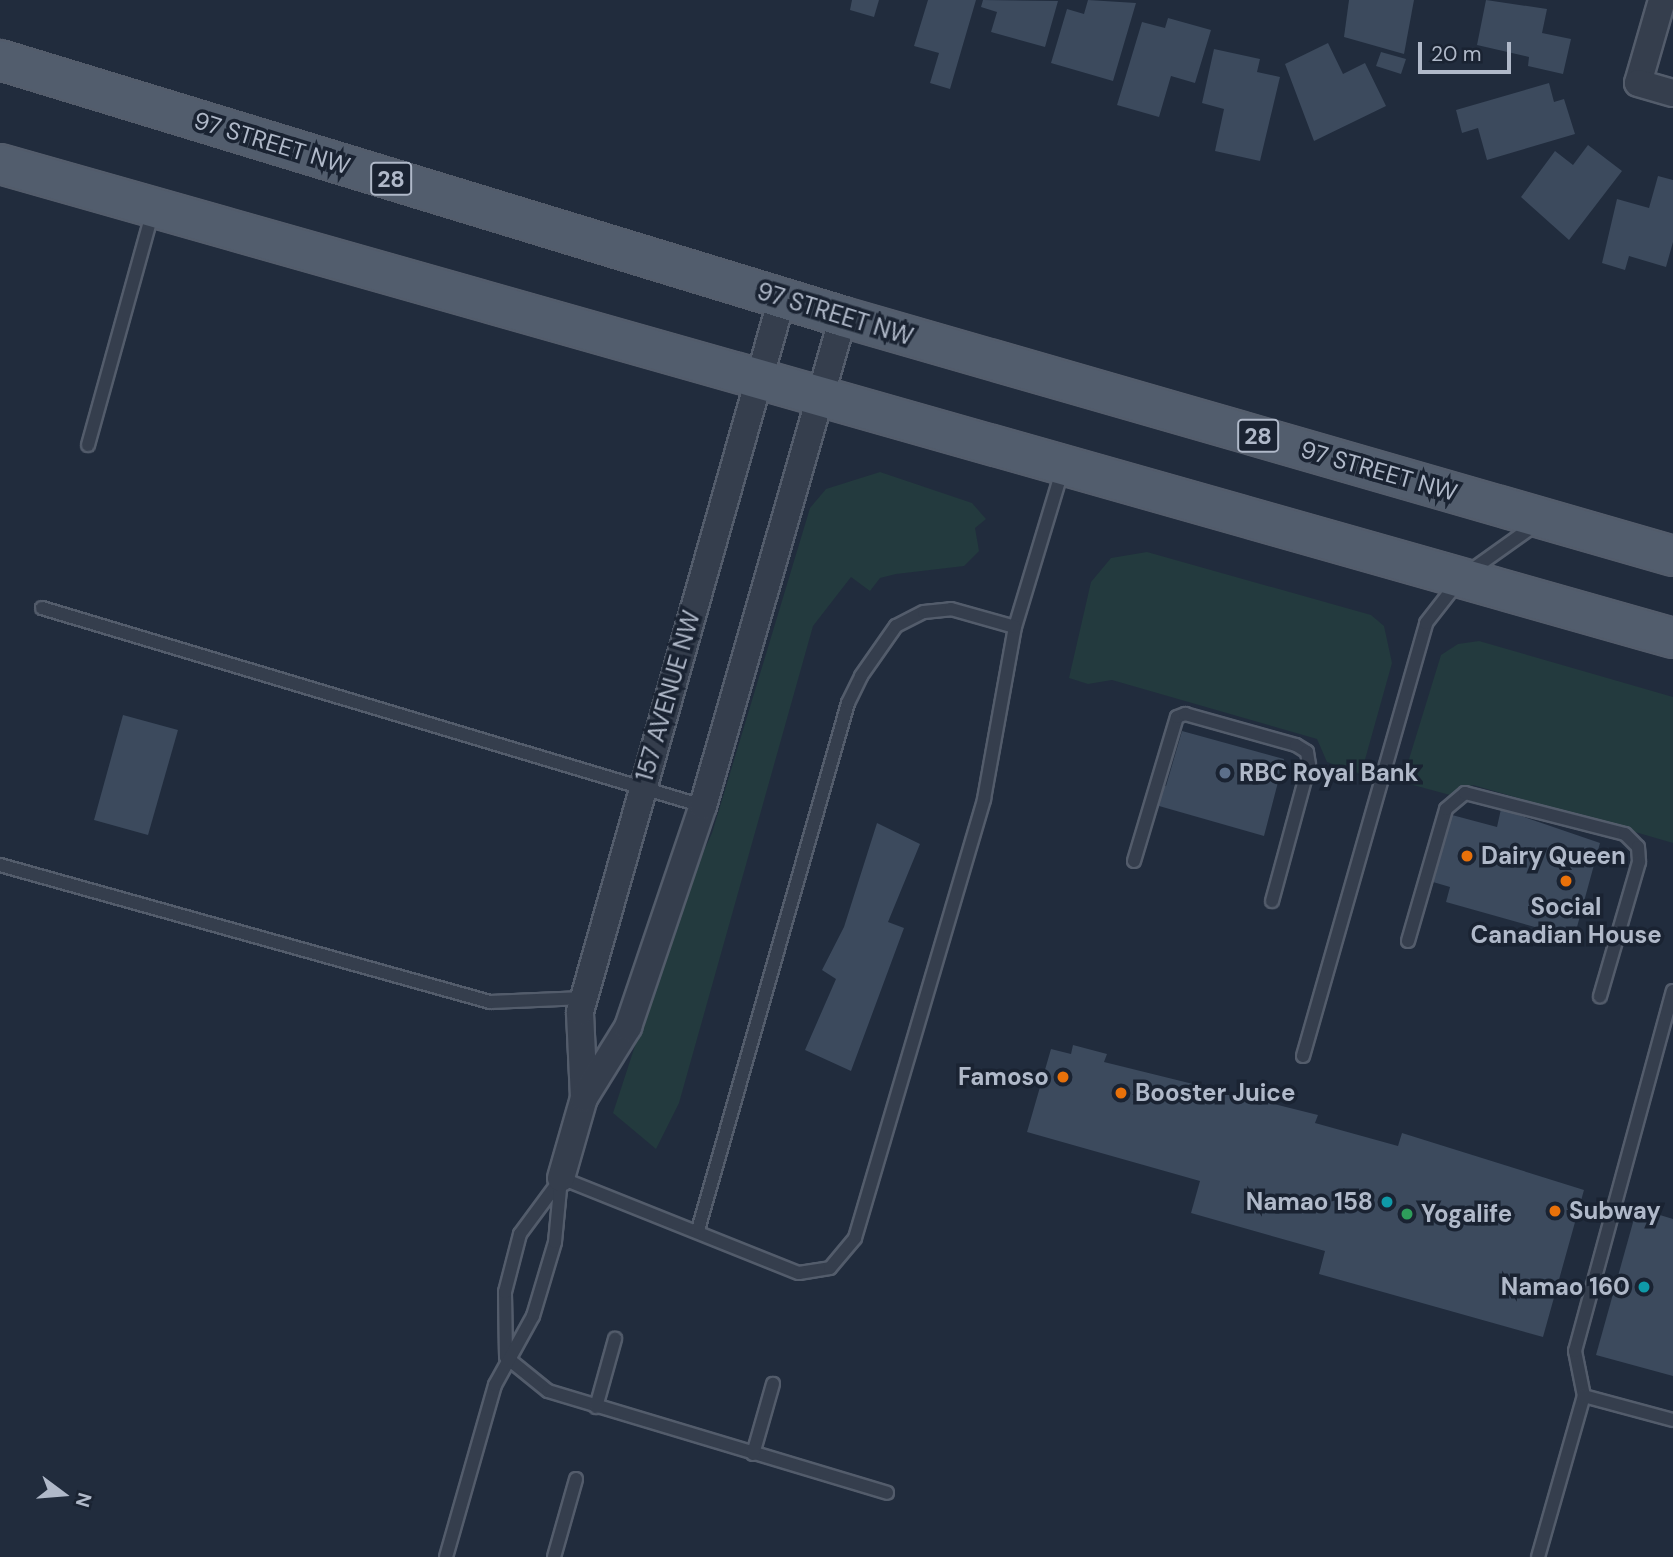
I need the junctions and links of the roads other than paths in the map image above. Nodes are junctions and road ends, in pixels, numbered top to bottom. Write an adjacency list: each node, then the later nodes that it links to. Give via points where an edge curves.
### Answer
1 (1662, 0): 3 (street, via 1638,83)
2 (0, 60): 6 (main road, 97 STREET NW / 28)
3 (1673, 93)
4 (0, 164): 5 (main road)
5 (155, 204): 8 (main road); 10 (lane)
6 (782, 298): 7 (main road, 97 STREET NW); 8 (street, 157 AVENUE NW)
7 (843, 317): 9 (street, 157 AVENUE NW); 12 (main road, 97 STREET NW / 28)
8 (758, 376): 9 (main road); 18 (street, 157 AVENUE NW)
9 (822, 395): 11 (main road); 19 (street, 157 AVENUE NW)
10 (89, 445)
11 (1064, 464): 14 (main road); 16 (lane)
12 (1544, 519): 13 (main road, 97 STREET NW / 28); 14 (lane)
13 (1673, 556)
14 (1462, 577): 17 (main road); 27 (lane, via 1426,624)
15 (42, 608): 18 (lane, via 538,752)
16 (1015, 627): 30 (lane, via 951,609 924,612 896,626 861,677 848,703); 30 (lane, via 984,799 855,1238 830,1268 799,1273)
17 (1673, 638)
18 (642, 789): 19 (lane); 26 (street, 157 AVENUE NW)
19 (703, 806): 28 (street, 157 AVENUE NW, via 628,1027)
20 (1134, 861): 22 (lane, via 1177,718 1185,714 1296,745 1307,752 1309,765)
21 (0, 865): 26 (lane, via 490,1002)
22 (1272, 901)
23 (1408, 941): 25 (lane, via 1446,809 1465,793 1625,834 1638,847 1639,862)
24 (1673, 991): 34 (lane, via 1575,1351)
25 (1600, 996)
26 (584, 998): 28 (street, 157 AVENUE NW)
27 (1303, 1056)
28 (584, 1098): 29 (street, 157 AVENUE NW)
29 (561, 1178): 30 (lane); 32 (lane, 157 AVENUE NW, via 555,1242 533,1316); 32 (lane, 157 AVENUE NW, via 520,1234 505,1292)
30 (698, 1230)
31 (615, 1339): 35 (lane)
32 (506, 1356): 35 (lane, via 533,1383); 40 (lane, 157 AVENUE NW)
33 (773, 1384): 37 (lane)
34 (1584, 1396): 36 (lane); 42 (lane)
35 (596, 1407): 37 (lane)
36 (1673, 1420)
37 (753, 1454): 39 (lane)
38 (576, 1479): 41 (lane)
39 (887, 1493)
40 (446, 1557)
41 (554, 1557)
42 (1538, 1557)

